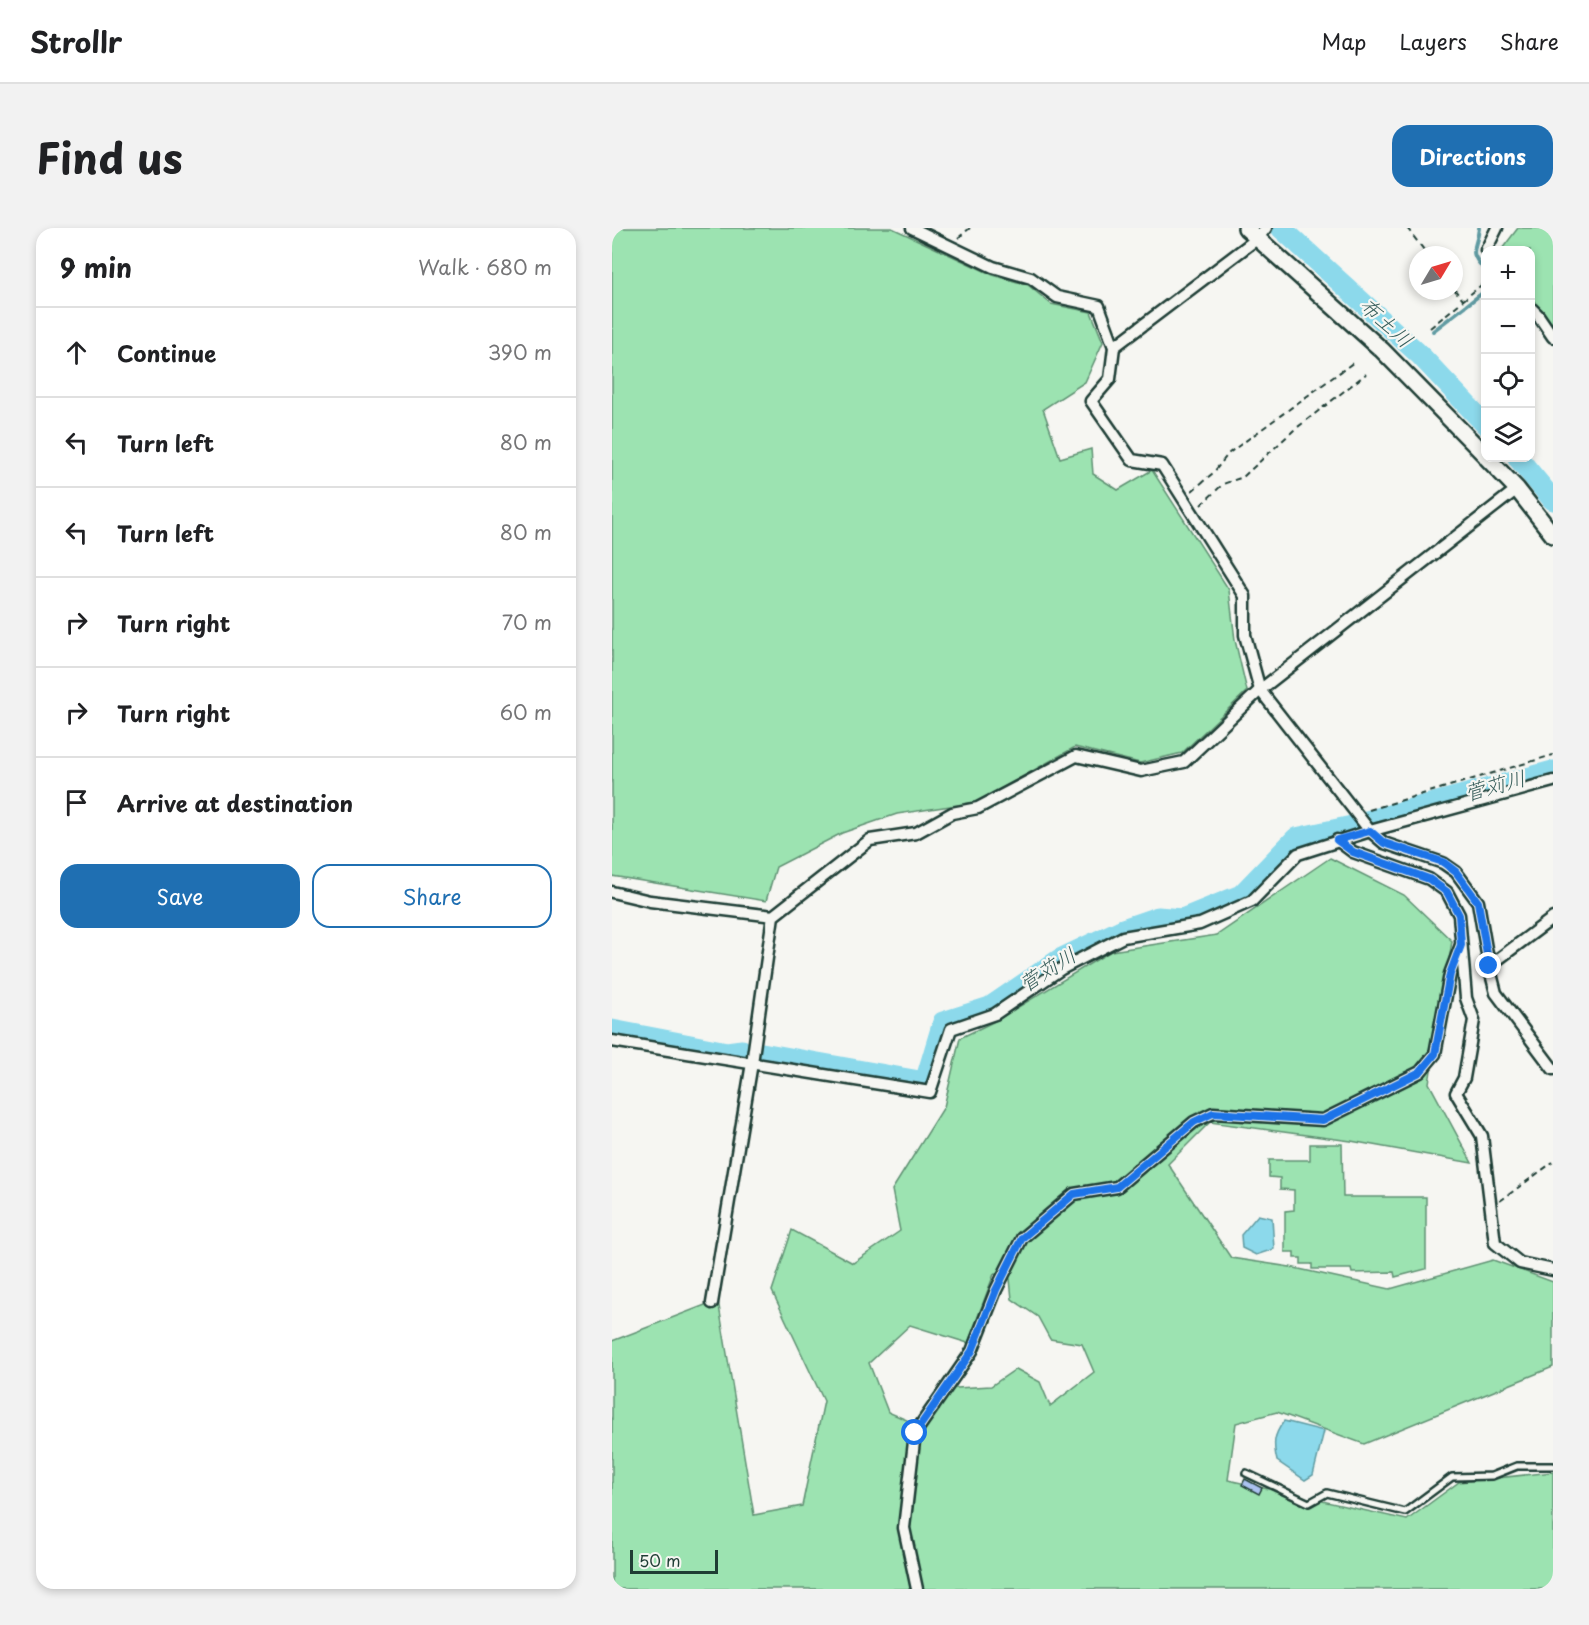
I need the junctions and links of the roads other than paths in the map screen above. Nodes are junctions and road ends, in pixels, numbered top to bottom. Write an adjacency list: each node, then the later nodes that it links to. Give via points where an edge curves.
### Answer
1 (912, 228): 7 (street, via 993,267 1031,278 1057,297 1099,306)
2 (1497, 228): 4 (street)
3 (1257, 231): 7 (street); 8 (main road)
4 (1488, 246)
5 (1535, 312): 6 (street)
6 (1553, 337)
7 (1114, 347): 12 (street, via 1110,378 1091,401 1132,460 1162,465 1245,596 1245,635)
8 (1481, 451)
9 (1492, 462): 10 (main road)
10 (1517, 489): 11 (main road); 12 (street)
11 (1553, 535)
12 (1260, 690): 14 (street); 17 (street, via 1184,762 1141,771 1076,756 978,808 952,813 916,833 870,840)
13 (1553, 781): 14 (street)
14 (1370, 831): 15 (street); 20 (street, via 1384,843 1443,862 1456,872 1478,902)
15 (1337, 840): 19 (street, via 1353,852 1429,879 1447,892 1459,915); 22 (street, via 1298,854 1252,901 1200,924 1123,937 1061,969 995,1014 951,1029 930,1092)
16 (612, 892): 17 (street, via 650,901)
17 (773, 916): 22 (street)
18 (1553, 918): 20 (street)
19 (1461, 945): 24 (street, via 1466,998 1474,1020 1464,1078 1456,1093 1482,1136 1495,1243 1520,1263); 28 (street, via 1450,974 1435,1054 1420,1072 1323,1120 1213,1113 1194,1122 1117,1187 1074,1194 1022,1238 972,1351 915,1433 904,1528)
20 (1489, 966): 23 (street, via 1496,993)
21 (612, 1041): 22 (street)
22 (752, 1063): 25 (street)
23 (1553, 1069)
24 (1553, 1270)
25 (712, 1303)
26 (1553, 1466): 27 (lane, via 1517,1466 1492,1476 1452,1477 1405,1512 1327,1493 1309,1503)
27 (1246, 1473)
28 (917, 1589)

